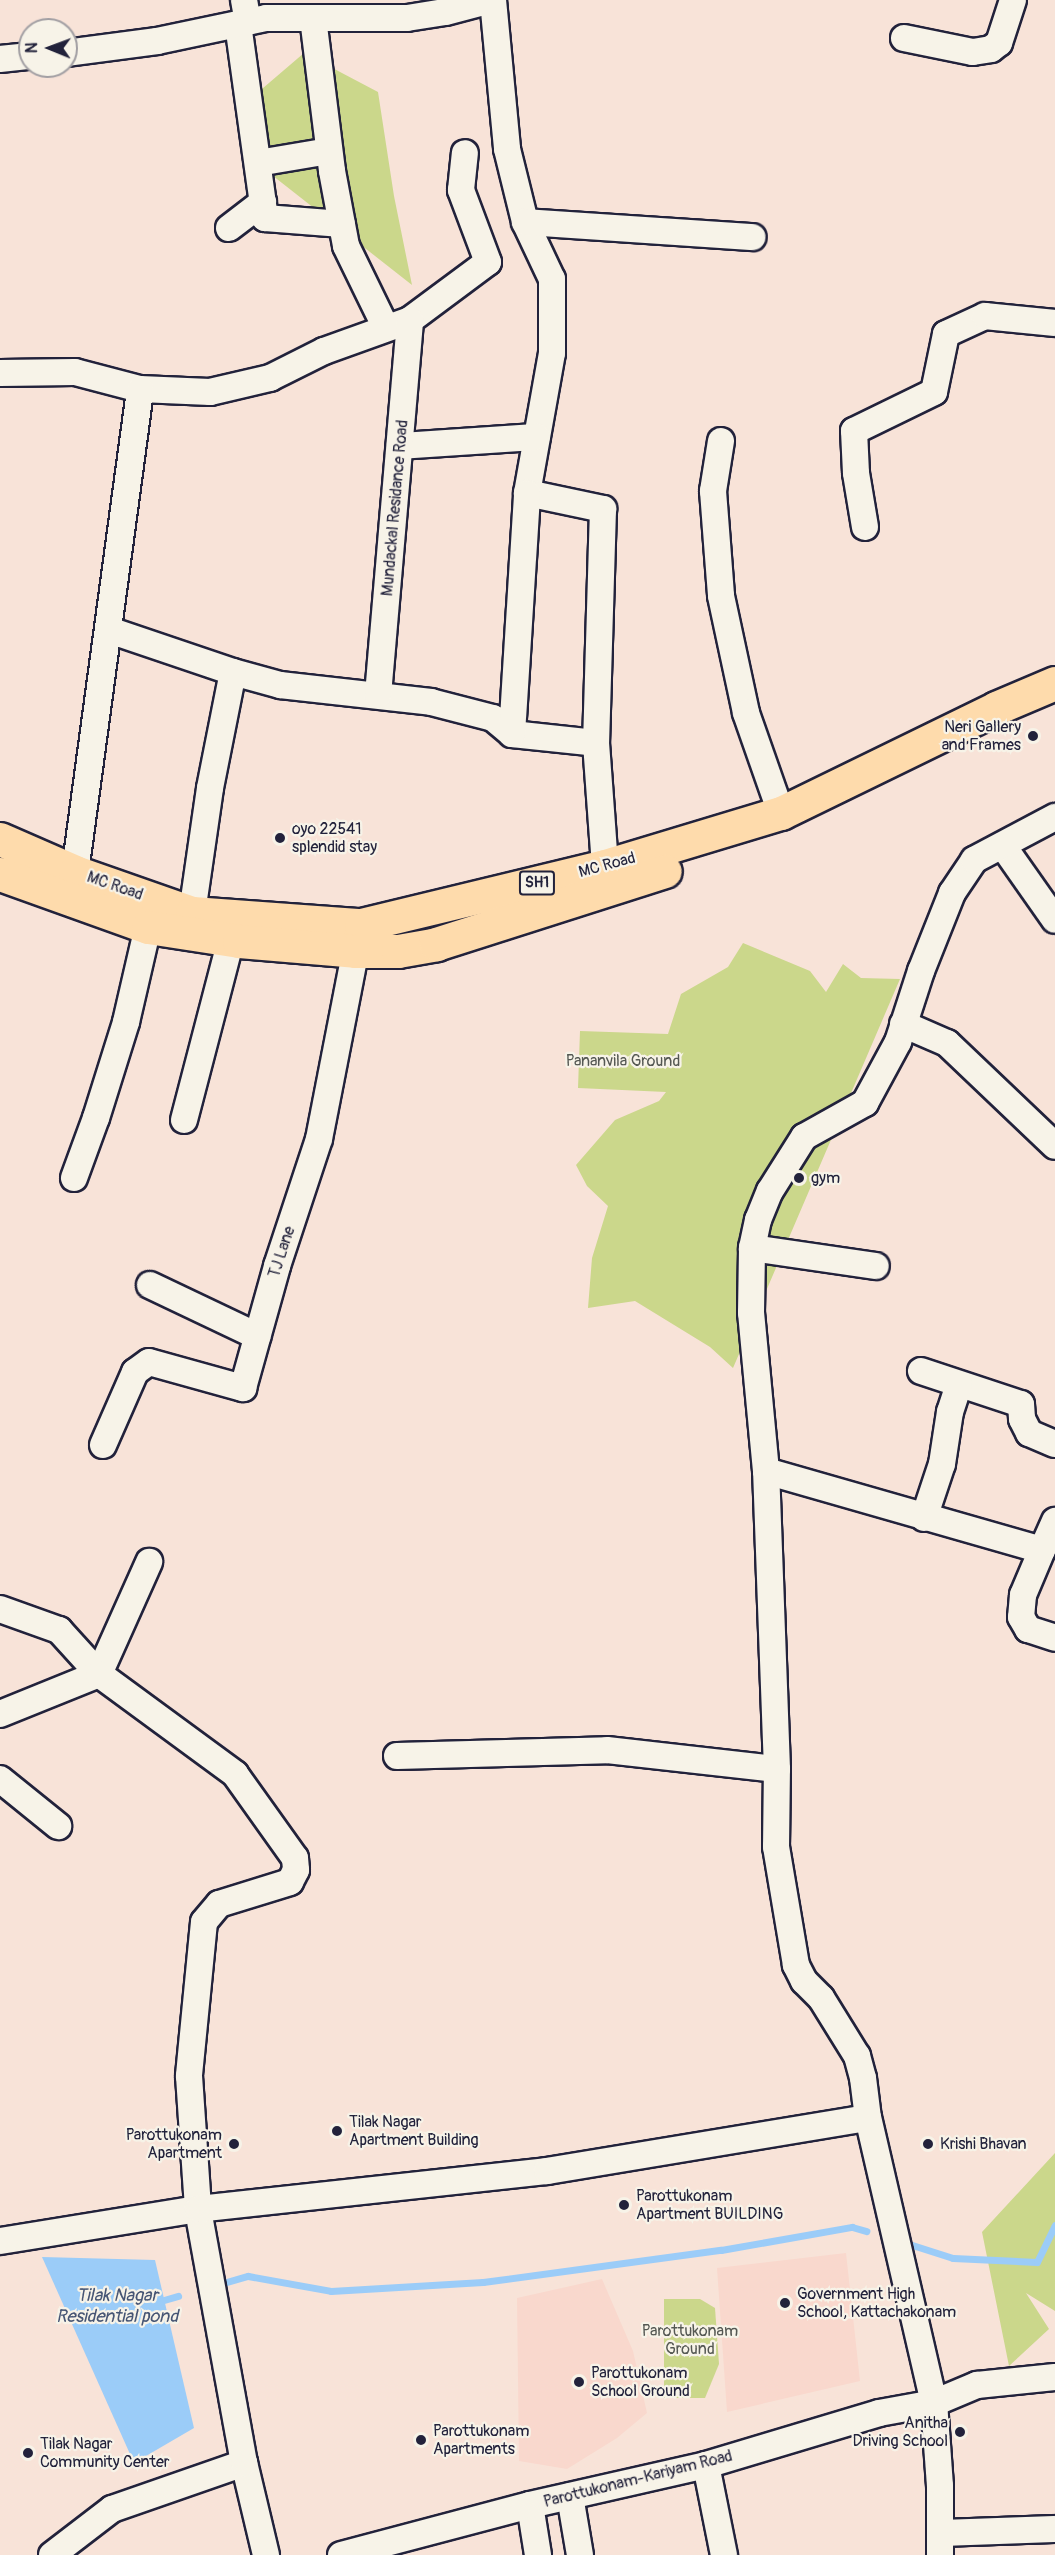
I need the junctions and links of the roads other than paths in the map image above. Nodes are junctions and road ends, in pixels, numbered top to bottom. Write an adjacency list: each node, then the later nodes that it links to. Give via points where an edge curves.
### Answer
1 (1013, 0): 6 (street, via 999,43 990,49 973,52)
2 (489, 1): 3 (street, via 407,18); 14 (street, via 507,149)
3 (350, 9): 5 (street)
4 (243, 15): 5 (street); 7 (street, via 117,48); 12 (street)
5 (313, 18): 10 (street)
6 (904, 38)
7 (78, 52)
8 (18, 57): 9 (street)
9 (0, 59)
10 (329, 151): 12 (street); 15 (street)
11 (465, 153): 19 (street, via 461,190 488,262)
12 (258, 163): 13 (street)
13 (263, 202): 15 (street, via 266,218); 16 (street)
14 (525, 222): 17 (street); 22 (street, via 552,279 552,353)
15 (342, 224): 19 (street, via 346,246)
16 (229, 228)
17 (753, 237)
18 (1055, 323): 26 (street, via 985,316 946,334 934,392 854,431)
19 (398, 324): 21 (street, via 324,351 270,378 210,392); 24 (street, Mundackal Residance Road)
20 (0, 373): 21 (street, via 75,372)
21 (140, 389): 27 (street)
22 (537, 437): 24 (street); 25 (street)
23 (721, 441): 34 (street, via 713,491 720,596 746,713)
24 (400, 446): 30 (street, Mundackal Residance Road)
25 (527, 493): 32 (street); 33 (street, via 603,509)
26 (865, 527)
27 (109, 630): 28 (street); 39 (street)
28 (233, 672): 30 (street, via 280,685); 41 (street, via 210,788)
29 (1055, 683): 34 (main road, MC Road / SH1)
30 (378, 695): 32 (street, via 431,702 493,718)
31 (1055, 704): 44 (main road, MC Road / SH1, via 768,837 436,944 398,951)
32 (512, 734): 33 (street)
33 (596, 743): 38 (street)
34 (781, 813): 38 (main road, MC Road / SH1)
35 (1055, 817): 37 (street)
36 (0, 839): 39 (main road, MC Road / SH1)
37 (1003, 846): 42 (street); 46 (street, via 974,860 952,893)
38 (605, 866): 44 (main road, MC Road / SH1)
39 (75, 872): 41 (main road, MC Road / SH1)
40 (0, 874): 43 (main road, MC Road / SH1)
41 (192, 913): 44 (main road, MC Road / SH1)
42 (1055, 920)
43 (148, 927): 45 (main road, MC Road / SH1); 49 (street, via 126,1022)
44 (358, 938): 45 (main road, MC Road / SH1); 53 (street, TJ Lane, via 319,1139)
45 (231, 940): 47 (street)
46 (903, 1024): 48 (street, via 947,1043); 50 (street, via 898,1042 865,1103 804,1137 770,1191)
47 (184, 1120)
48 (1055, 1146)
49 (74, 1178)
50 (752, 1248): 51 (street); 58 (street, via 751,1313)
51 (876, 1266)
52 (150, 1285): 53 (street)
53 (257, 1336): 57 (street, TJ Lane, via 243,1388 156,1362 138,1368)
54 (921, 1371): 55 (street)
55 (959, 1384): 56 (street, via 1021,1404 1022,1419 1029,1433); 59 (street, via 942,1464)
56 (1055, 1444)
57 (103, 1445)
58 (766, 1471): 59 (street); 68 (street)
59 (924, 1518): 61 (street)
60 (1055, 1521): 61 (street)
61 (1042, 1550): 64 (street, via 1023,1595 1021,1617 1028,1629)
62 (149, 1562): 65 (street)
63 (0, 1610): 65 (street, via 59,1630)
64 (1055, 1638)
65 (99, 1674): 66 (street); 72 (street, via 235,1774 295,1858 296,1870 290,1882 219,1904 204,1922 189,2076)
66 (0, 1714)
67 (397, 1756): 68 (street, via 607,1750)
68 (777, 1769): 71 (street, via 776,1846 796,1965 857,2056)
69 (0, 1779): 70 (street)
70 (58, 1826)
71 (868, 2118): 72 (street, via 546,2171); 75 (street)
72 (198, 2209): 73 (street); 76 (street)
73 (0, 2241)
74 (1055, 2377): 75 (street, Parottukonam-Kariyam Road, via 977,2385)
75 (934, 2403): 77 (street, Parottukonam-Kariyam Road, via 879,2413); 81 (street)
76 (244, 2463): 83 (street, via 112,2509); 84 (street)
77 (706, 2465): 78 (street, Parottukonam-Kariyam Road); 88 (street)
78 (570, 2496): 79 (street, Parottukonam-Kariyam Road); 87 (street)
79 (530, 2505): 82 (street, Parottukonam-Kariyam Road); 86 (street)
80 (1055, 2529): 81 (street)
81 (941, 2544)
82 (414, 2545): 85 (street, Parottukonam-Kariyam Road)
83 (52, 2555)
84 (266, 2555)
85 (341, 2555)
86 (538, 2555)
87 (580, 2555)
88 (724, 2555)

